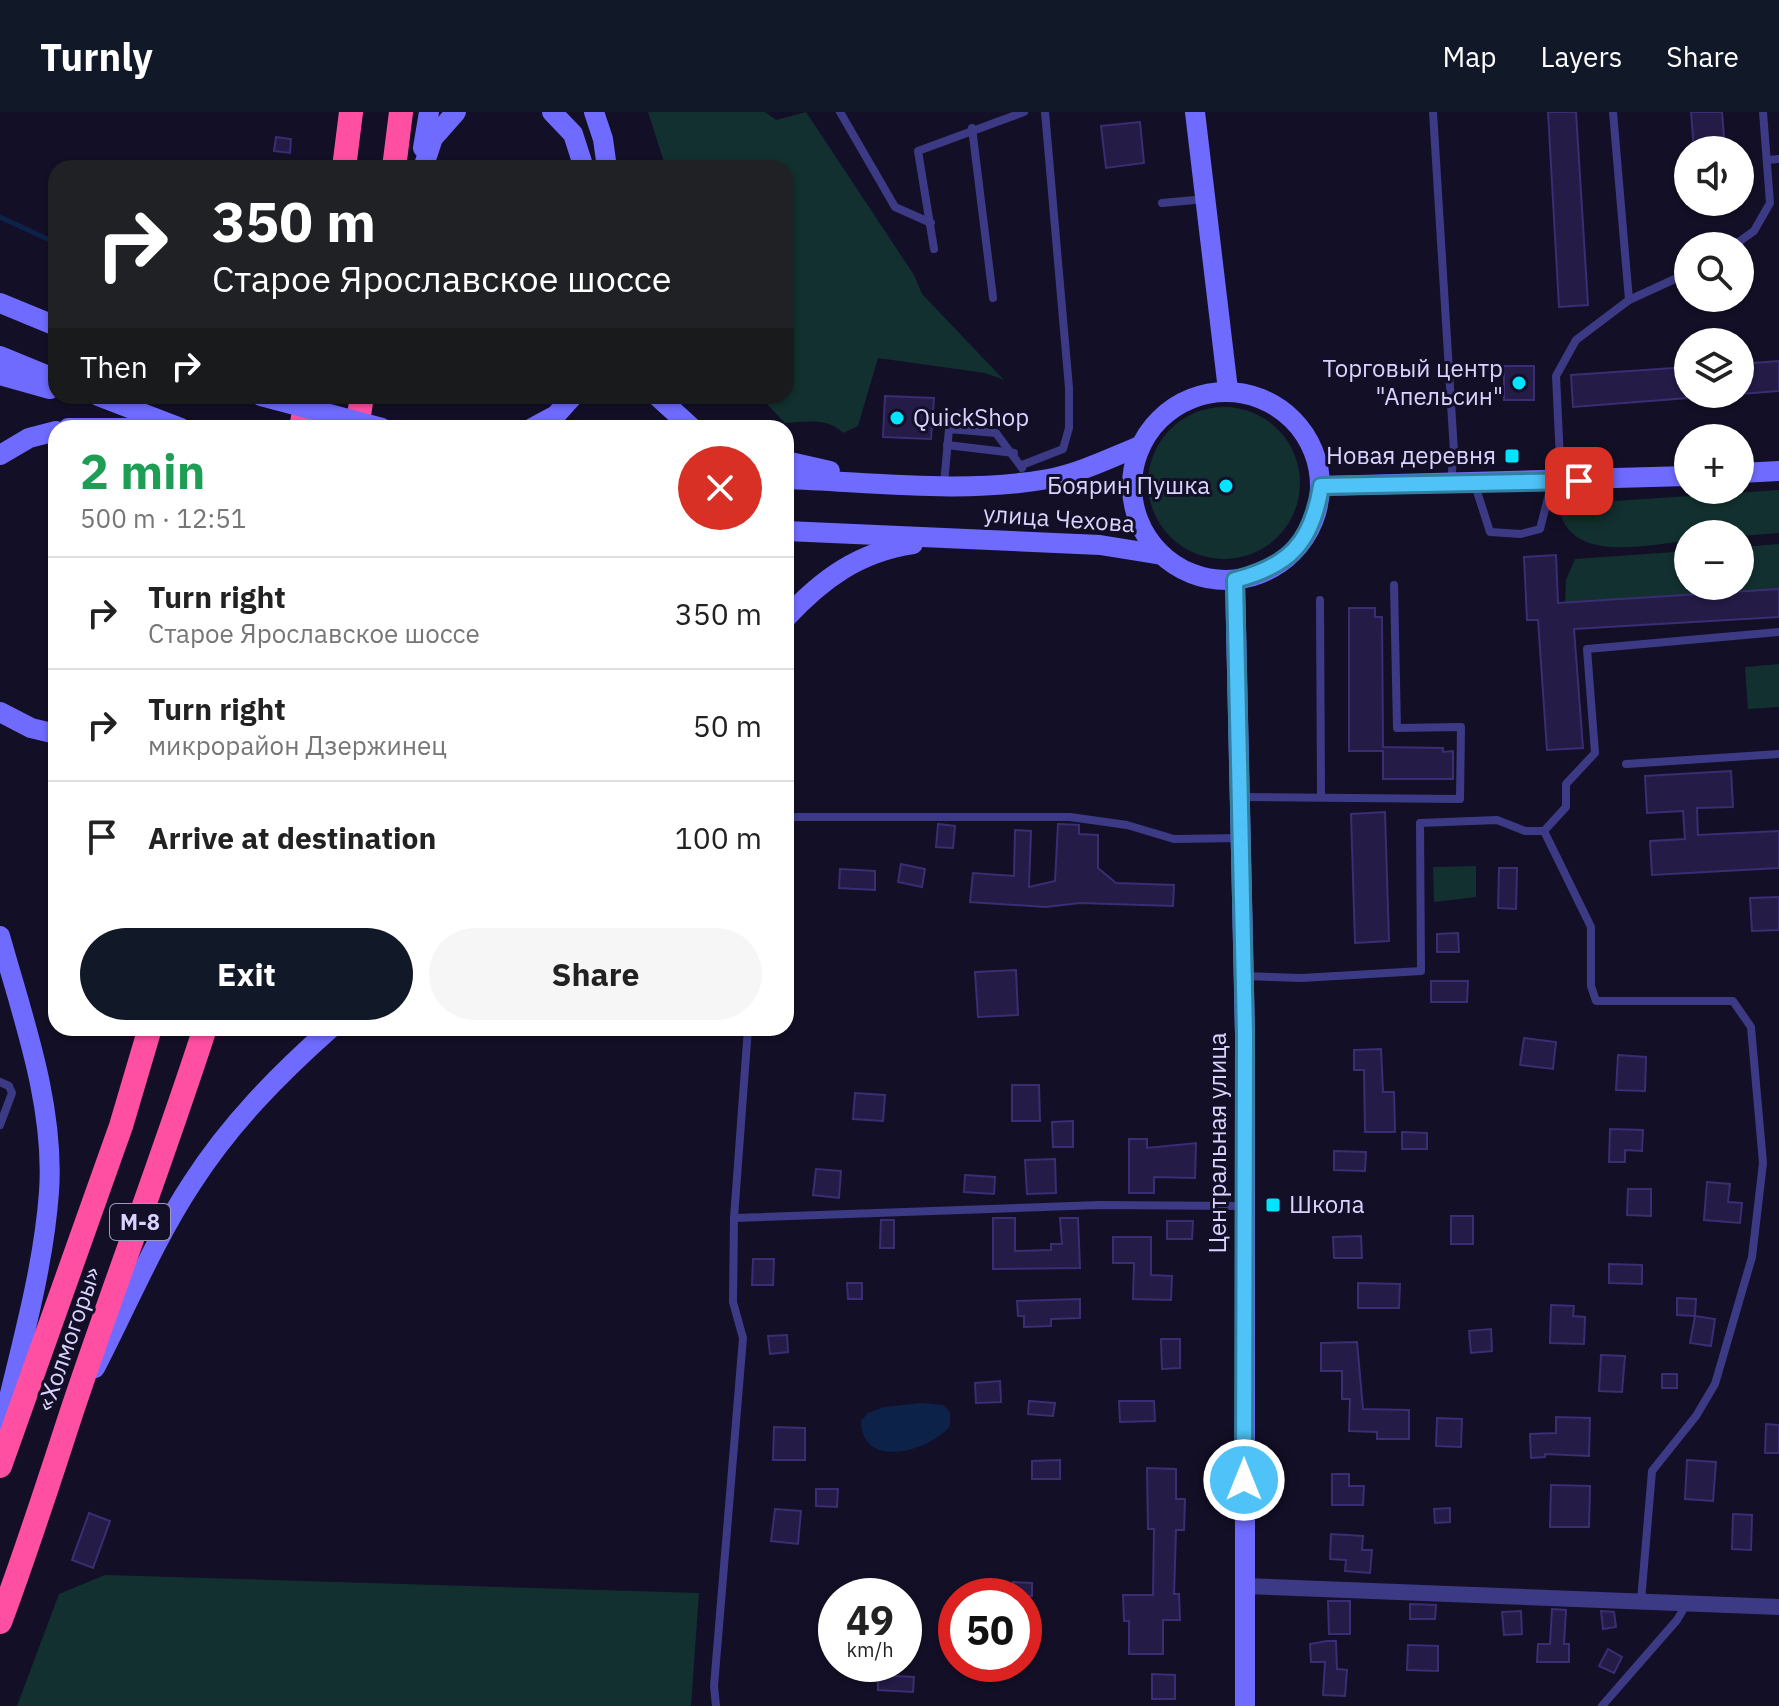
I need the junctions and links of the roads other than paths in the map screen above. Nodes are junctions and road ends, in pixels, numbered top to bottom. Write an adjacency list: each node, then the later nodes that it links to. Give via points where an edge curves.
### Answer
1 (351, 112): 16 (highway)
2 (401, 112): 17 (highway)
3 (429, 112): 18 (main road)
4 (456, 112): 19 (main road, via 433,138)
5 (552, 112): 20 (main road, via 573,134)
6 (594, 112): 21 (main road)
7 (840, 112): 25 (lane, via 895,207)
8 (1024, 112): 14 (lane)
9 (1045, 112): 55 (lane, via 1069,428 1063,449)
10 (1195, 112): 23 (main road)
11 (1433, 112): 58 (lane, via 1454,452)
12 (1613, 112): 30 (lane)
13 (1763, 112): 22 (lane)
14 (972, 128): 25 (lane, via 918,151); 29 (lane)
15 (1779, 159): 22 (lane)
16 (345, 160)
17 (395, 160)
18 (422, 160)
19 (424, 160)
20 (581, 160)
21 (606, 160)
22 (1767, 160): 26 (lane, via 1770,203)
23 (1206, 198): 24 (lane); 37 (main road)
24 (1162, 203)
25 (931, 223): 27 (lane)
26 (1753, 232)
27 (934, 249)
28 (1674, 279): 30 (lane)
29 (993, 298)
30 (1629, 300): 61 (lane, via 1576,340 1556,376)
31 (0, 303): 32 (main road)
32 (48, 323)
33 (0, 356): 35 (main road)
34 (0, 375): 36 (main road)
35 (48, 376)
36 (48, 388)
37 (1228, 390): 49 (main road, via 1192,397 1161,416); 63 (main road, via 1264,398 1294,419 1314,450)
38 (99, 404): 43 (main road)
39 (112, 404): 43 (main road)
40 (291, 404): 44 (main road, bridge)
41 (566, 404): 45 (main road)
42 (666, 404): 46 (main road)
43 (140, 420)
44 (352, 420)
45 (547, 420)
46 (683, 420)
47 (48, 433): 51 (main road)
48 (947, 445): 50 (lane); 50 (lane, via 949,429 996,433); 62 (lane)
49 (1140, 446): 55 (main road, улица Чехова, via 1079,470); 66 (main road, via 1132,474 1133,504 1143,532)
50 (1014, 453): 55 (lane)
51 (0, 455)
52 (794, 463): 60 (main road)
53 (1779, 471): 54 (main road)
54 (1754, 472)
55 (1021, 474): 62 (main road, улица Чехова)
56 (1674, 477): 61 (main road)
57 (794, 479): 60 (main road)
58 (1451, 481): 59 (main road); 63 (main road)
59 (1474, 481): 61 (main road); 61 (lane, via 1490,532 1521,534 1540,529)
60 (885, 482): 62 (main road, улица Чехова)
61 (1556, 482)
62 (944, 484)
63 (1321, 486): 67 (main road, via 1317,513 1305,538 1286,559)
64 (794, 531): 65 (main road)
65 (952, 538): 66 (main road, улица Чехова, via 1100,545); 70 (main road, via 865,556 835,572)
66 (1162, 555): 67 (main road, via 1209,579)
67 (1235, 580): 76 (main road, Центральная улица)
68 (1394, 585): 77 (lane, via 1397,728 1461,727 1460,799)
69 (1320, 600): 77 (lane)
70 (794, 610)
71 (1779, 632): 79 (lane, via 1587,649 1595,753 1566,784 1566,807)
72 (0, 712): 73 (main road)
73 (48, 732)
74 (1779, 754): 75 (lane)
75 (1626, 764)
76 (1241, 797): 77 (lane); 80 (main road, Центральная улица)
77 (1321, 797)
78 (794, 817): 80 (lane, via 1070,817 1174,839)
79 (1544, 831): 82 (lane, via 1525,831 1497,820 1420,823 1421,971); 95 (lane, via 1591,927 1596,1001 1733,1001 1751,1027 1763,1163 1752,1257 1715,1384 1652,1471)
80 (1242, 838): 82 (main road, Центральная улица)
81 (0, 936): 92 (main road, via 45,1121 49,1190 41,1252)
82 (1244, 976): 89 (main road, Центральная улица)
83 (148, 1036): 93 (highway, «Холмогоры» / М-8, via 121,1126)
84 (202, 1036): 91 (highway, «Холмогоры» / М-8)
85 (322, 1036): 91 (main road, via 229,1129 190,1185)
86 (747, 1036): 90 (lane)
87 (0, 1082): 88 (lane, via 12,1093)
88 (0, 1125)
89 (1244, 1206): 90 (lane, via 1099,1205); 94 (main road, Центральная улица)
90 (734, 1218): 99 (lane, via 733,1302 743,1338)
91 (71, 1414): 98 (highway, «Холмогоры» / М-8)
92 (0, 1436)
93 (0, 1466)
94 (1245, 1586): 95 (street); 100 (main road, Центральная улица)
95 (1641, 1601): 96 (street)
96 (1686, 1604): 97 (street); 101 (lane)
97 (1779, 1607)
98 (0, 1622)
99 (716, 1706)
100 (1245, 1706)
101 (1602, 1706)

